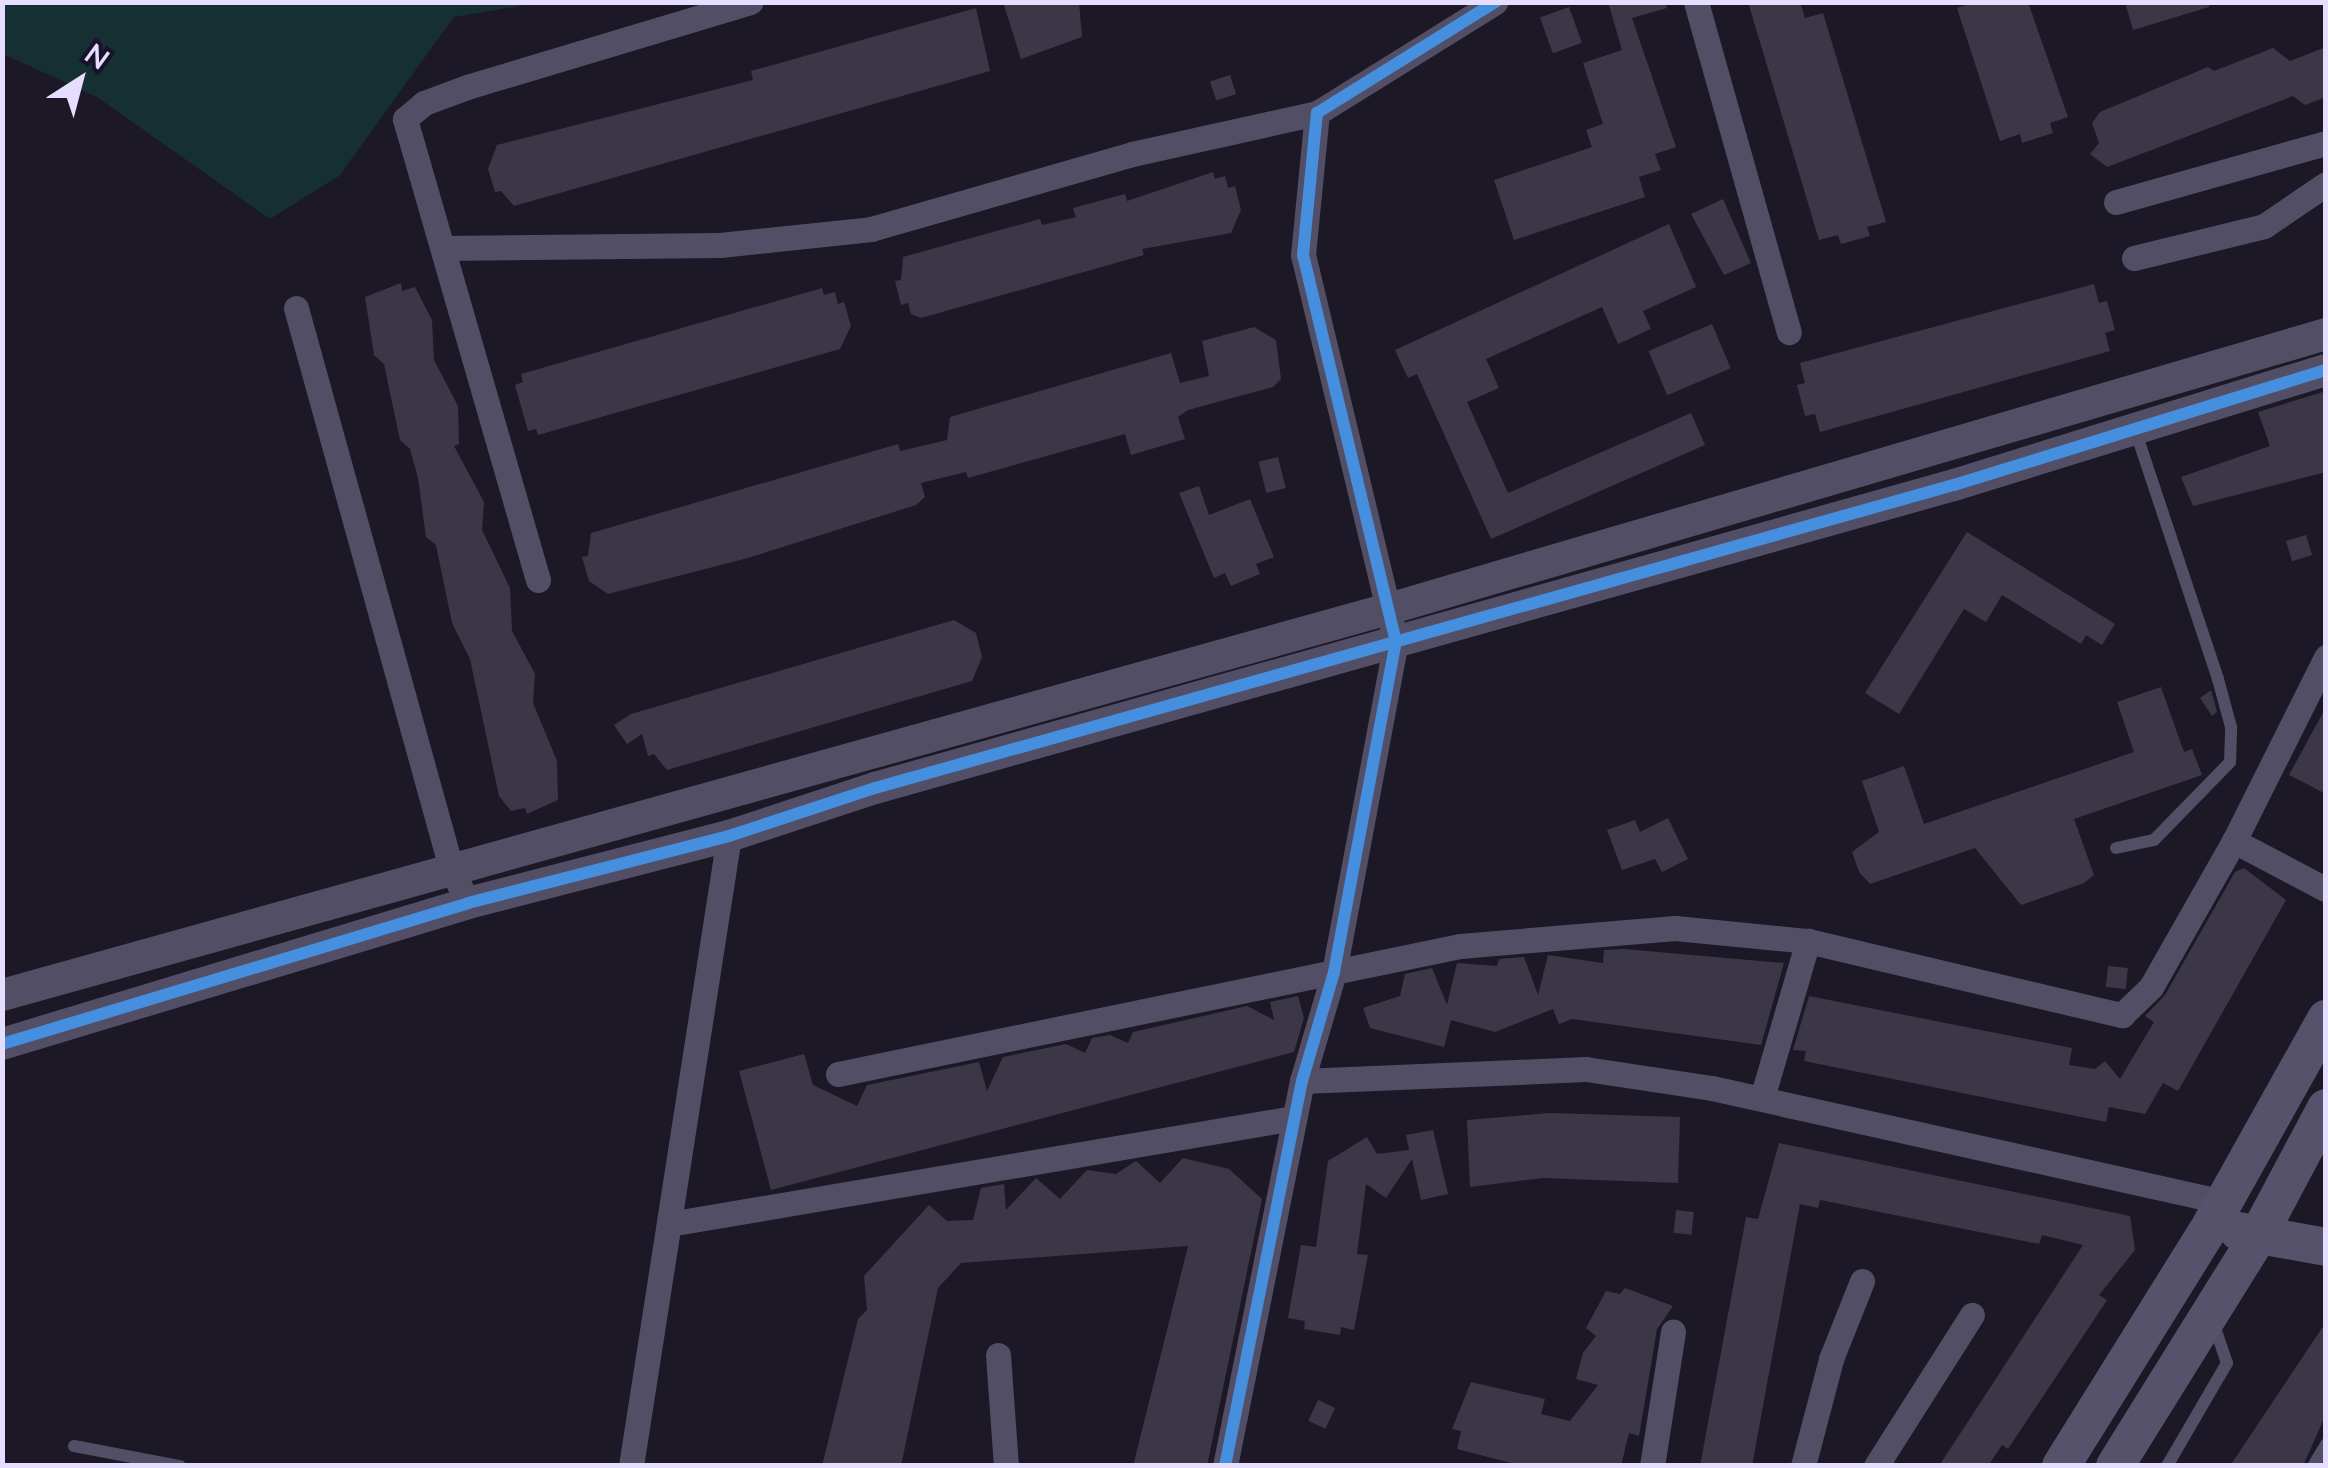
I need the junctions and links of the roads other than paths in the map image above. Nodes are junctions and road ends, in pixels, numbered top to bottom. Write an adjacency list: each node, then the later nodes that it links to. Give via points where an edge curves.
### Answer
1 (751, 2): 8 (street, via 466,87 412,110 403,128)
2 (1495, 2): 4 (street)
3 (1696, 2): 11 (street)
4 (1316, 114): 8 (street, via 1132,154 871,229 806,239); 16 (street, via 1303,255)
5 (2326, 143): 7 (street)
6 (2326, 184): 9 (street, via 2264,226)
7 (2116, 202)
8 (443, 248): 15 (street)
9 (2134, 258)
10 (296, 308): 22 (street)
11 (1789, 332)
12 (2326, 334): 16 (street)
13 (2326, 370): 14 (street)
14 (2135, 430): 17 (street); 21 (lane, via 2218,679 2231,727 2230,762 2154,840)
15 (538, 580)
16 (1392, 608): 17 (street); 22 (street)
17 (1396, 642): 19 (street, via 875,788); 26 (street)
18 (2326, 657): 20 (street)
19 (729, 836): 24 (street); 36 (street)
20 (2234, 841): 23 (street); 25 (street, via 2152,987 2122,1014)
21 (2116, 848)
22 (451, 868): 24 (street); 27 (street)
23 (2324, 889)
24 (468, 903): 29 (street)
25 (1808, 941): 26 (street, via 1658,929 1460,946); 32 (street)
26 (1334, 972): 30 (street); 31 (street)
27 (2, 995)
28 (2326, 1019): 35 (main road)
29 (2, 1044)
30 (838, 1074)
31 (1302, 1080): 32 (street, via 1586,1069); 34 (street)
32 (1762, 1098): 35 (street)
33 (2326, 1108): 37 (main road)
34 (1294, 1118): 36 (street); 49 (street)
35 (2218, 1212): 37 (main road); 53 (main road)
36 (669, 1224): 47 (street)
37 (2258, 1236): 38 (main road); 40 (main road)
38 (2326, 1248)
39 (1862, 1282): 51 (street, via 1831,1359)
40 (2210, 1313): 54 (main road); 55 (lane, via 2227,1364)
41 (1972, 1315): 52 (street)
42 (1673, 1332): 50 (street)
43 (998, 1355): 48 (street)
44 (2326, 1444): 56 (lane)
45 (74, 1446): 46 (lane)
46 (180, 1466)
47 (632, 1466)
48 (1006, 1466)
49 (1226, 1466)
50 (1652, 1466)
51 (1803, 1466)
52 (1876, 1466)
53 (2061, 1466)
54 (2116, 1466)
55 (2167, 1466)
56 (2313, 1466)

